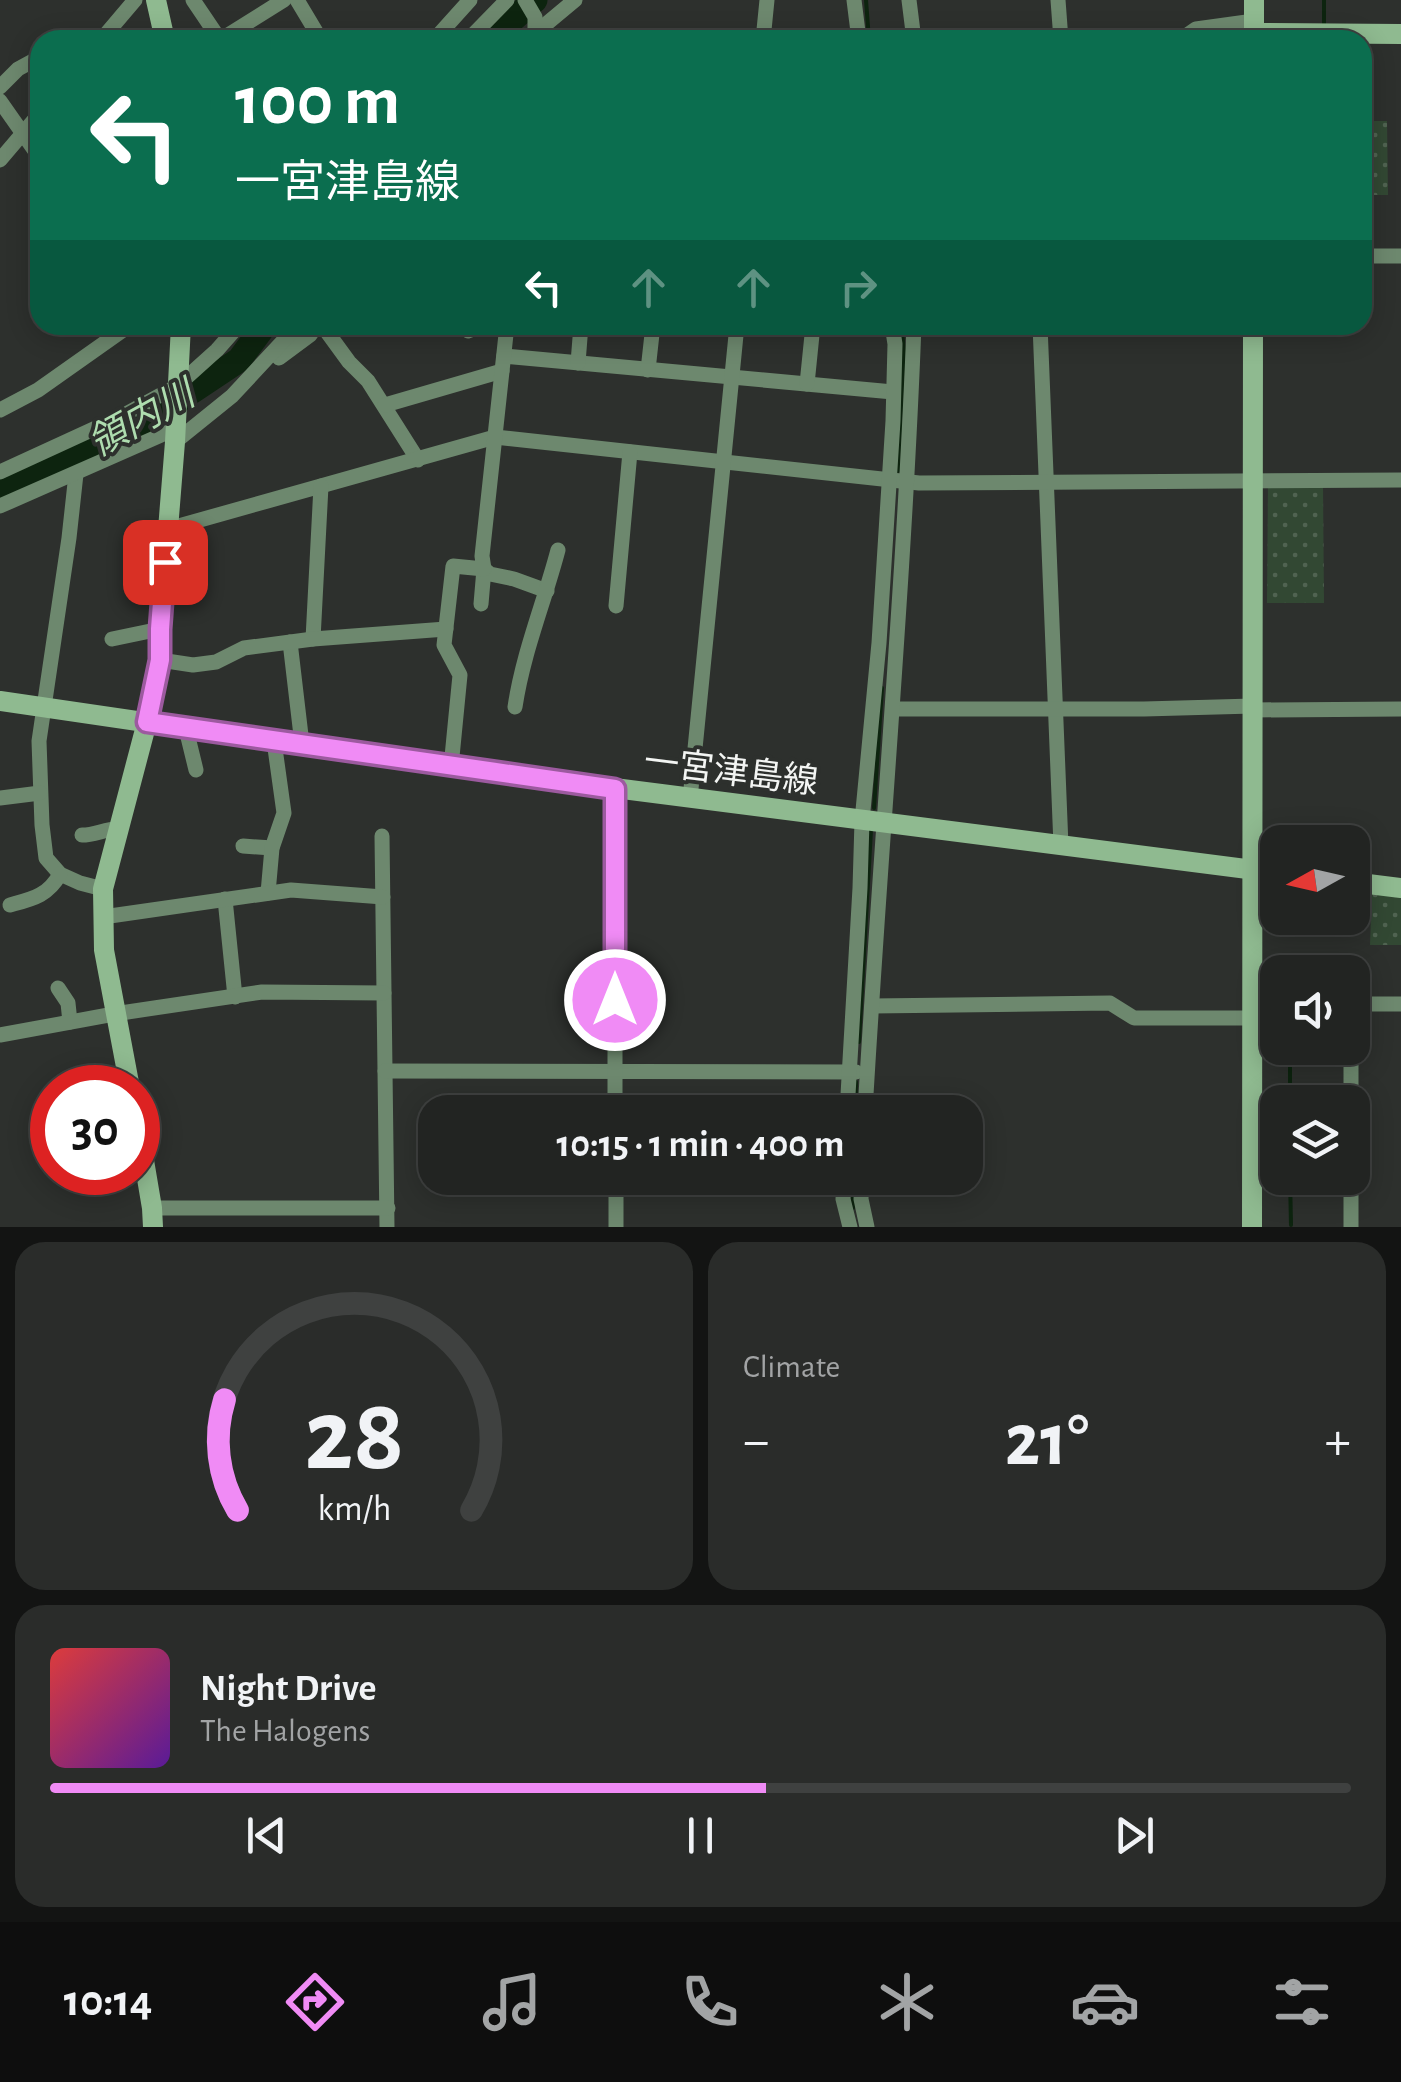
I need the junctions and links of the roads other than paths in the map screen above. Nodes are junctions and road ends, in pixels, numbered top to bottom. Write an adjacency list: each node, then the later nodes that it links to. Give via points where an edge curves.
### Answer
1 (134, 0): 15 (street)
2 (156, 0): 16 (main road)
3 (194, 0): 17 (street)
4 (284, 0): 18 (street)
5 (297, 0): 19 (street)
6 (470, 0): 20 (street)
7 (507, 0): 21 (street)
8 (526, 0): 22 (street)
9 (575, 0): 23 (street)
10 (766, 0): 24 (street)
11 (854, 0): 25 (street)
12 (909, 0): 26 (street)
13 (1058, 0): 27 (street)
14 (1254, 23): 28 (street); 29 (main road)
15 (110, 30)
16 (163, 30)
17 (214, 30)
18 (236, 30)
19 (315, 30)
20 (443, 30)
21 (478, 30)
22 (533, 30)
23 (536, 30)
24 (764, 30)
25 (858, 30)
26 (913, 30)
27 (1060, 30)
28 (1195, 30)
29 (1348, 30)
30 (1372, 32): 31 (main road)
31 (1401, 34)
32 (30, 63): 33 (street)
33 (0, 87)
34 (0, 100): 36 (street)
35 (30, 125): 36 (street)
36 (23, 134): 37 (street); 38 (street)
37 (30, 144)
38 (0, 160)
39 (1372, 256): 40 (street)
40 (1401, 256)
41 (113, 335): 65 (street)
42 (180, 335): 62 (main road)
43 (230, 335): 62 (street)
44 (289, 335): 60 (street)
45 (310, 335): 60 (street)
46 (327, 335): 64 (street)
47 (505, 335): 56 (street)
48 (581, 335): 57 (street)
49 (653, 335): 58 (street)
50 (736, 335): 59 (street)
51 (812, 335): 61 (street)
52 (894, 335): 63 (street)
53 (914, 335): 76 (street)
54 (1040, 335): 77 (street)
55 (1254, 335): 75 (main road)
56 (503, 363): 57 (street); 64 (street); 67 (street)
57 (578, 363): 58 (street)
58 (648, 370): 59 (street)
59 (732, 378): 61 (street); 70 (street)
60 (247, 381): 66 (street, via 220,407)
61 (807, 384): 63 (street)
62 (177, 389): 66 (main road); 71 (street)
63 (893, 392): 73 (street)
64 (385, 405): 69 (street)
65 (0, 410)
66 (175, 432): 72 (street); 80 (main road)
67 (496, 437): 68 (street); 69 (street); 82 (street)
68 (630, 452): 70 (street); 85 (street)
69 (418, 460): 78 (street)
70 (723, 461): 73 (street); 108 (street)
71 (0, 472)
72 (76, 474): 79 (street); 93 (street)
73 (889, 479): 76 (street); 109 (street)
74 (1401, 480): 75 (street)
75 (1253, 481): 77 (street); 95 (main road)
76 (908, 482): 77 (street); 96 (street)
77 (1046, 482): 97 (street)
78 (321, 486): 80 (street); 89 (street)
79 (0, 506)
80 (168, 529): 86 (main road)
81 (558, 550): 83 (street)
82 (484, 569): 83 (street); 84 (street); 87 (street, via 453,566)
83 (547, 591): 94 (street)
84 (481, 604)
85 (616, 606)
86 (160, 629): 88 (street); 91 (main road)
87 (446, 629): 89 (street); 103 (street, via 444,645 460,675)
88 (112, 639)
89 (314, 639): 90 (street)
90 (290, 642): 91 (street, via 244,648 216,662); 102 (street)
91 (160, 660): 99 (main road)
92 (0, 701): 93 (main road, 一宮津島線)
93 (44, 707): 99 (main road, 一宮津島線); 106 (street)
94 (515, 708)
95 (1252, 708): 97 (street); 98 (street); 116 (main road)
96 (894, 709): 97 (street); 109 (street)
97 (1056, 709): 114 (street)
98 (1401, 709)
99 (147, 722): 100 (main road, 一宮津島線); 110 (main road)
100 (186, 728): 101 (main road, 一宮津島線); 104 (street)
101 (274, 740): 102 (main road, 一宮津島線); 115 (street, via 284,814)
102 (302, 744): 103 (main road, 一宮津島線)
103 (451, 767): 105 (main road, 一宮津島線)
104 (196, 770)
105 (615, 789): 108 (main road, 一宮津島線); 139 (street)
106 (40, 793): 107 (street); 118 (street, via 46,858)
107 (0, 798)
108 (690, 799): 109 (main road, 一宮津島線)
109 (873, 823): 114 (main road, 一宮津島線); 132 (street); 141 (street, via 860,888)
110 (117, 830): 112 (street); 121 (main road)
111 (382, 836): 123 (street)
112 (90, 839)
113 (243, 846): 115 (street)
114 (1061, 846): 116 (main road, 一宮津島線)
115 (272, 848): 122 (street)
116 (1252, 870): 117 (main road, 一宮津島線); 135 (main road)
117 (1260, 871)
118 (60, 874): 121 (street); 125 (street, via 40,897)
119 (1370, 884): 120 (main road)
120 (1401, 888)
121 (104, 889): 126 (main road)
122 (268, 893): 123 (street); 124 (street)
123 (382, 897): 128 (street)
124 (225, 899): 126 (street); 129 (street)
125 (10, 905)
126 (103, 918): 134 (main road)
127 (58, 988): 136 (street)
128 (384, 993): 129 (street); 140 (street)
129 (234, 997): 134 (street)
130 (1370, 1004): 131 (street)
131 (1401, 1004)
132 (872, 1006): 135 (street, via 1110,1003 1134,1018); 142 (street)
133 (1260, 1009): 135 (street)
134 (114, 1014): 136 (street); 138 (main road)
135 (1252, 1018): 156 (main road)
136 (70, 1022): 137 (street)
137 (0, 1035)
138 (125, 1065)
139 (614, 1070): 140 (street); 141 (street); 143 (street)
140 (385, 1071): 150 (street)
141 (848, 1072): 142 (street); 144 (street)
142 (868, 1072): 145 (street)
143 (615, 1095)
144 (847, 1095)
145 (867, 1095)
146 (616, 1195): 153 (street)
147 (844, 1195): 154 (street)
148 (860, 1195): 155 (street)
149 (1351, 1195): 157 (street)
150 (388, 1208): 151 (street); 152 (street)
151 (152, 1218)
152 (388, 1227)
153 (616, 1227)
154 (850, 1227)
155 (867, 1227)
156 (1252, 1227)
157 (1350, 1227)

